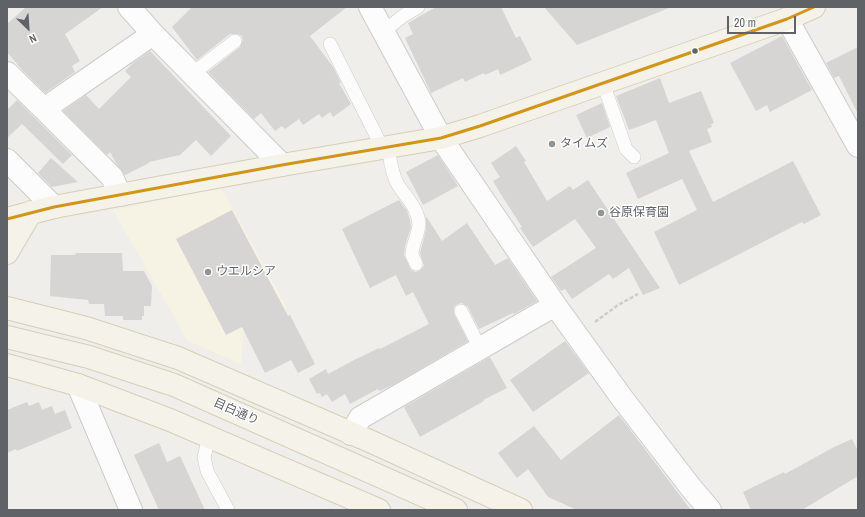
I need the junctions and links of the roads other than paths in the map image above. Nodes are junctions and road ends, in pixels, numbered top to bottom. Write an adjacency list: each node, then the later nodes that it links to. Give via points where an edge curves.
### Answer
1 (129, 7): 6 (street)
2 (370, 7): 5 (street)
3 (418, 7): 5 (lane)
4 (797, 12): 11 (main road); 14 (street)
5 (383, 32): 13 (street)
6 (153, 34): 10 (street); 12 (street)
7 (235, 41): 10 (lane)
8 (330, 44): 15 (lane)
9 (7, 73): 12 (street)
10 (192, 74): 18 (street)
11 (603, 83): 13 (main road); 16 (lane, via 626,149)
12 (44, 109): 19 (street, via 112,177)
13 (441, 138): 15 (main road); 25 (street)
14 (858, 146)
15 (385, 147): 18 (main road); 24 (lane, via 396,182 410,199 416,212 419,224 412,253)
16 (634, 157)
17 (7, 160): 20 (street)
18 (282, 165): 19 (main road)
19 (120, 195): 20 (main road)
20 (54, 207): 21 (main road)
21 (31, 212): 22 (main road); 23 (main road)
22 (7, 219)
23 (7, 253)
24 (416, 264)
25 (555, 304): 29 (street); 39 (street, via 622,398)
26 (7, 308): 32 (main road, via 86,328 178,358)
27 (461, 312): 29 (lane)
28 (7, 337): 37 (main road, 目白通り, via 89,356 174,385)
29 (480, 348): 32 (street, via 360,418)
30 (7, 365): 31 (main road)
31 (78, 385): 33 (main road); 34 (street)
32 (351, 434): 38 (main road)
33 (209, 437): 35 (lane, via 204,457 207,471); 36 (main road)
34 (131, 510)
35 (228, 510)
36 (379, 510)
37 (456, 510)
38 (521, 510)
39 (710, 510)

